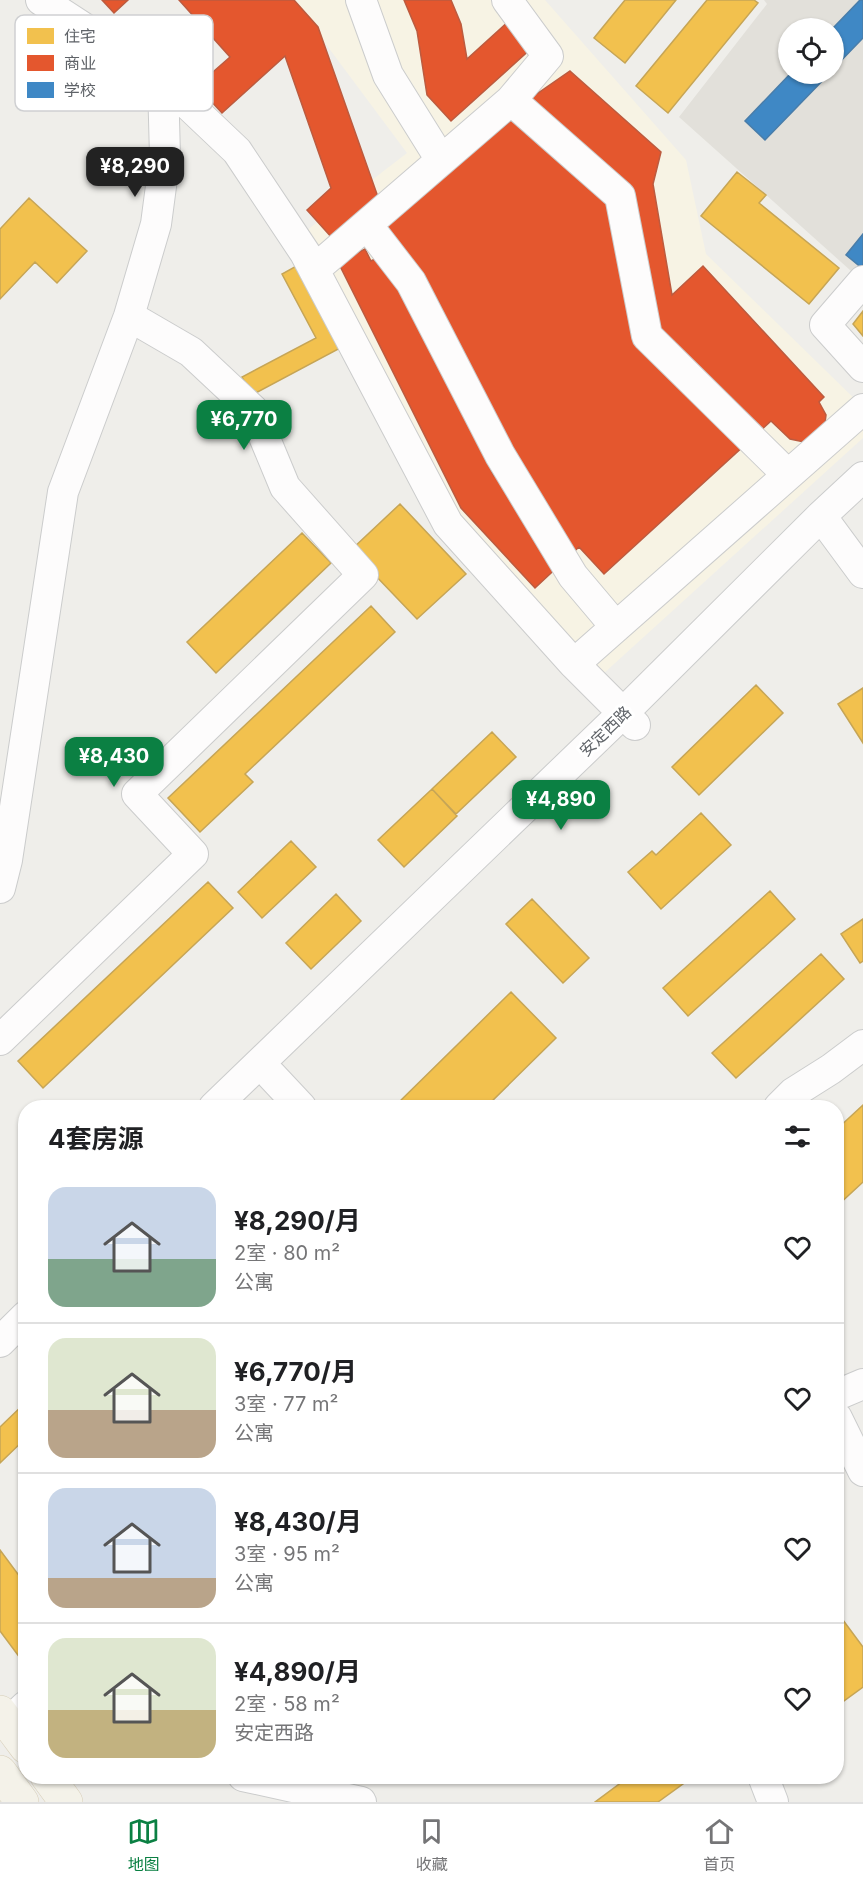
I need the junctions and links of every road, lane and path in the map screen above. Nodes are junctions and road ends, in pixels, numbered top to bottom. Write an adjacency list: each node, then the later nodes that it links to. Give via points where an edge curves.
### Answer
1 (41, 0): 4 (street)
2 (361, 0): 8 (street, via 388,75)
3 (507, 0): 5 (street, via 548,56)
4 (64, 15)
5 (511, 100): 8 (street); 15 (street, via 620,196 647,336)
6 (164, 111): 12 (street, via 165,156 156,225)
7 (193, 111): 10 (street, via 237,151)
8 (441, 160): 9 (street)
9 (367, 225): 10 (street); 20 (street, via 411,282 500,455 573,576)
10 (314, 270): 21 (street, via 448,524)
11 (863, 280): 13 (street, via 825,325)
12 (129, 316): 23 (street, via 63,492); 24 (street, via 191,352 253,410 285,488 363,575 137,794 193,854)
13 (863, 367)
14 (863, 410): 15 (street)
15 (788, 475): 20 (street)
16 (863, 477): 17 (street, 安定西路)
17 (839, 513): 18 (street); 19 (street); 22 (street, 安定西路)
18 (863, 540)
19 (863, 573)
20 (616, 627): 21 (street)
21 (574, 664): 22 (street)
22 (629, 719): 26 (street, 安定西路); 27 (street, 安定西路)
23 (0, 888)
24 (0, 1040)
25 (863, 1045): 30 (street)
26 (272, 1076): 28 (street, 安定西路); 29 (street)
27 (221, 1100)
28 (246, 1100)
29 (294, 1100)
30 (786, 1100)
31 (18, 1301): 32 (street)
32 (0, 1318)
33 (18, 1324): 34 (street)
34 (0, 1342)
35 (863, 1384): 36 (street)
36 (844, 1392)
37 (844, 1432): 38 (street)
38 (863, 1471)
39 (0, 1772): 44 (main road)
40 (53, 1784): 45 (main road)
41 (279, 1784): 46 (street)
42 (358, 1784): 46 (street)
43 (766, 1784): 47 (street)
44 (22, 1802)
45 (66, 1802)
46 (361, 1802)
47 (773, 1802)

